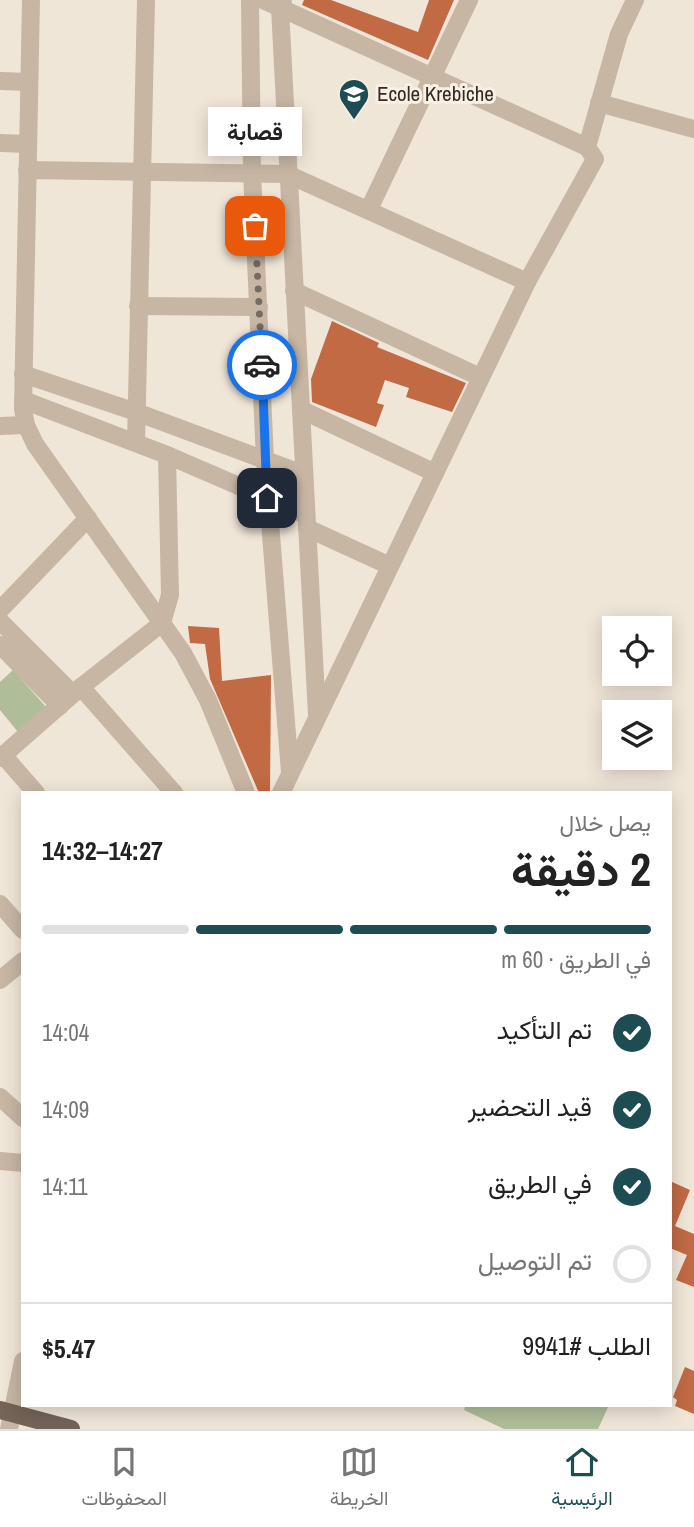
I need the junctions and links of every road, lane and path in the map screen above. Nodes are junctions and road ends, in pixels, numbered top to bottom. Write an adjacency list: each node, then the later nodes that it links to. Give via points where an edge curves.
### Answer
1 (31, 0): 9 (street)
2 (146, 0): 16 (street)
3 (250, 0): 17 (street)
4 (469, 0): 7 (street)
5 (635, 0): 10 (street)
6 (275, 3): 7 (street); 18 (street)
7 (432, 77): 14 (street); 19 (street)
8 (0, 81): 9 (street)
9 (29, 82): 13 (street)
10 (599, 103): 11 (street); 14 (street)
11 (694, 129)
12 (0, 143): 13 (street)
13 (28, 144): 15 (street)
14 (587, 147): 20 (street, via 594,163)
15 (27, 170): 16 (street); 24 (street)
16 (141, 171): 17 (street); 22 (street)
17 (252, 172): 18 (street); 23 (street)
18 (287, 174): 19 (street); 21 (street)
19 (369, 209): 20 (street)
20 (527, 282): 25 (street)
21 (294, 291): 25 (street); 27 (street)
22 (138, 306): 23 (street); 28 (street)
23 (260, 307): 33 (street)
24 (23, 374): 26 (street); 28 (street)
25 (480, 377): 34 (street)
26 (23, 400): 29 (street); 31 (street)
27 (302, 410): 34 (street); 35 (street)
28 (136, 412): 31 (street); 33 (street)
29 (26, 425): 30 (street); 37 (street)
30 (0, 426)
31 (136, 443): 32 (street)
32 (167, 455): 36 (street); 42 (street, via 170,595)
33 (265, 460): 35 (street); 36 (street)
34 (435, 473): 39 (street)
35 (303, 474): 38 (street)
36 (267, 498): 38 (street); 47 (street)
37 (88, 518): 40 (street); 42 (street)
38 (307, 521): 39 (street); 45 (street)
39 (390, 566): 45 (street)
40 (0, 610)
41 (0, 621): 43 (street)
42 (162, 623): 44 (street); 50 (street, via 208,700)
43 (11, 648): 44 (street)
44 (71, 696): 46 (street); 49 (street)
45 (317, 718): 47 (street)
46 (2, 756): 48 (street)
47 (290, 775): 51 (street)
48 (34, 791)
49 (172, 791)
50 (245, 791)
51 (282, 791)
52 (0, 904): 53 (street)
53 (21, 928)
54 (21, 963): 55 (street)
55 (0, 980)
56 (0, 1097): 57 (street)
57 (21, 1115)
58 (0, 1161): 59 (street)
59 (21, 1163)
60 (21, 1368): 61 (street)
61 (7, 1417): 62 (main road)
62 (71, 1429)

